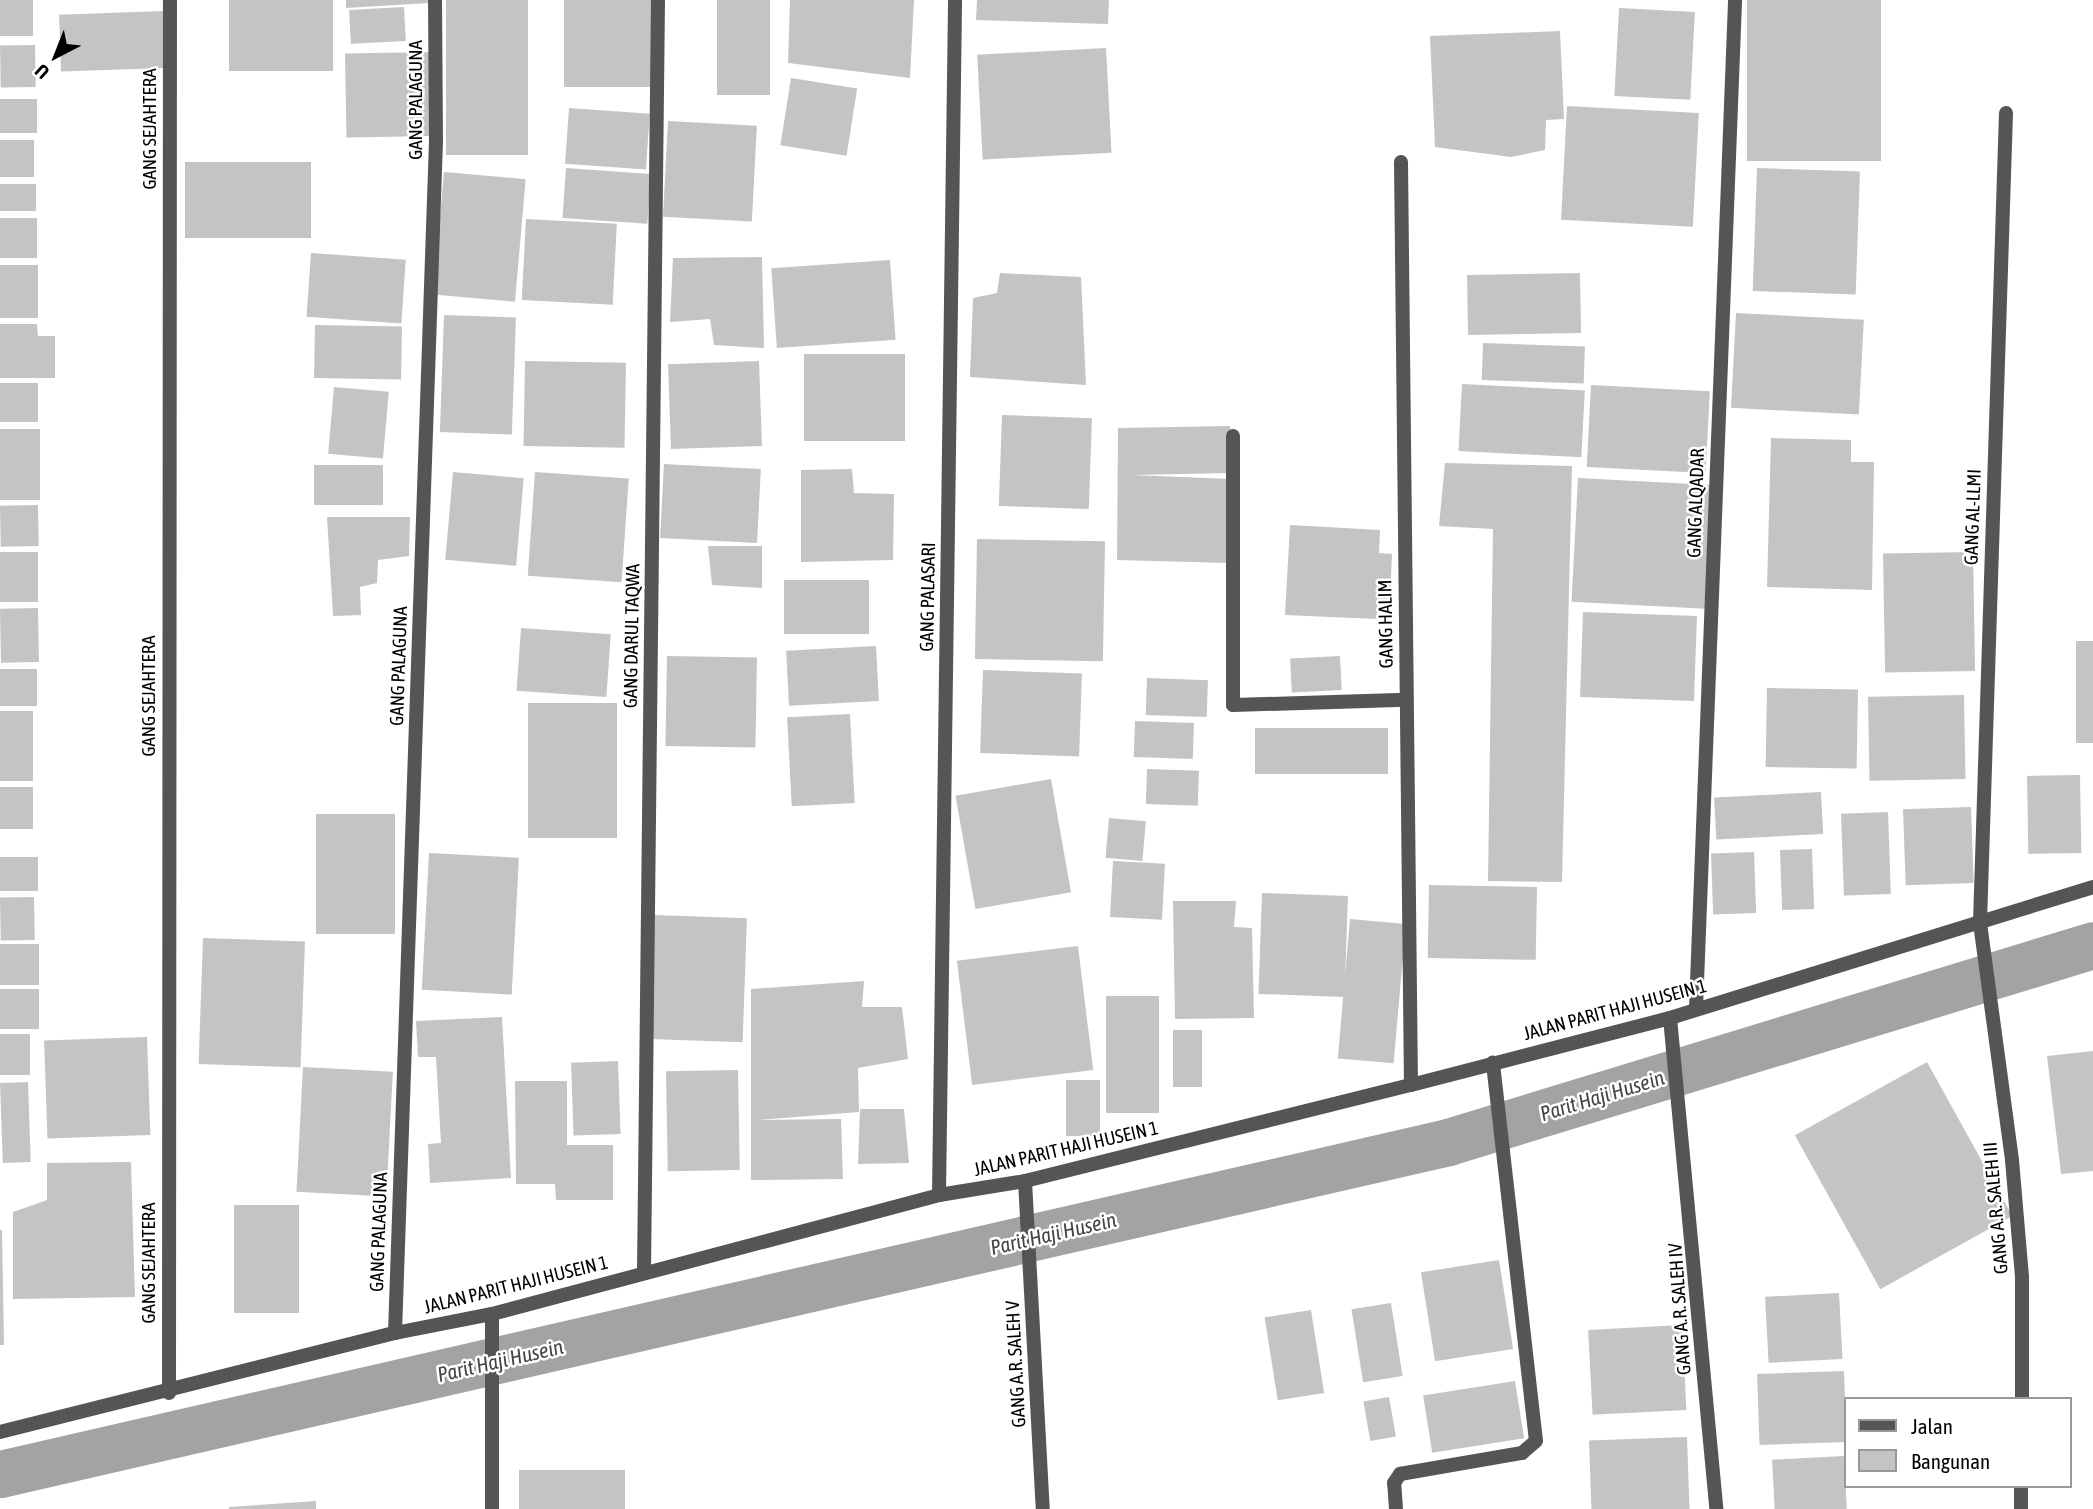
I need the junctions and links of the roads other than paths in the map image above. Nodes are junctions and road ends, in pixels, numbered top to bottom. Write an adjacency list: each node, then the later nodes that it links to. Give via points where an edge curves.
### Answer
1 (170, 0): 22 (street, GANG SEJAHTERA)
2 (435, 0): 21 (street, GANG PALAGUNA, via 435,155)
3 (658, 0): 19 (street, GANG DARUL TAQWA)
4 (955, 0): 18 (street, GANG PALASARI)
5 (1735, 0): 13 (street, GANG ALQADAR)
6 (2006, 113): 11 (street, GANG AL-LLMI)
7 (1401, 162): 9 (street, GANG HALIM)
8 (1233, 436): 9 (street, via 1233,705)
9 (1406, 700): 16 (street, GANG HALIM)
10 (2093, 887): 11 (street, JALAN PARIT HAJI HUSEIN 1)
11 (1980, 923): 12 (street, GANG AL-LLMI); 13 (street, JALAN PARIT HAJI HUSEIN 1)
12 (1984, 952): 23 (street, GANG A.R. SALEH III, via 2022,1277)
13 (1696, 1008): 14 (street, JALAN PARIT HAJI HUSEIN 1)
14 (1670, 1018): 15 (street, JALAN PARIT HAJI HUSEIN 1); 29 (street, GANG A.R. SALEH IV)
15 (1493, 1062): 16 (street, JALAN PARIT HAJI HUSEIN 1); 28 (street, via 1536,1441 1522,1453 1400,1474 1394,1483)
16 (1411, 1085): 17 (street, JALAN PARIT HAJI HUSEIN 1)
17 (1025, 1181): 18 (street, JALAN PARIT HAJI HUSEIN 1); 27 (street, GANG A.R. SALEH V)
18 (939, 1195): 19 (street, JALAN PARIT HAJI HUSEIN 1)
19 (644, 1273): 20 (street, JALAN PARIT HAJI HUSEIN 1)
20 (492, 1314): 21 (street, JALAN PARIT HAJI HUSEIN 1); 26 (street)
21 (395, 1333): 22 (street, JALAN PARIT HAJI HUSEIN 1)
22 (169, 1393): 24 (street, JALAN PARIT HAJI HUSEIN 1)
23 (2022, 1397)
24 (0, 1432)
25 (2021, 1488): 30 (street)
26 (492, 1509)
27 (1043, 1509)
28 (1396, 1509)
29 (1716, 1509)
30 (2021, 1509)

